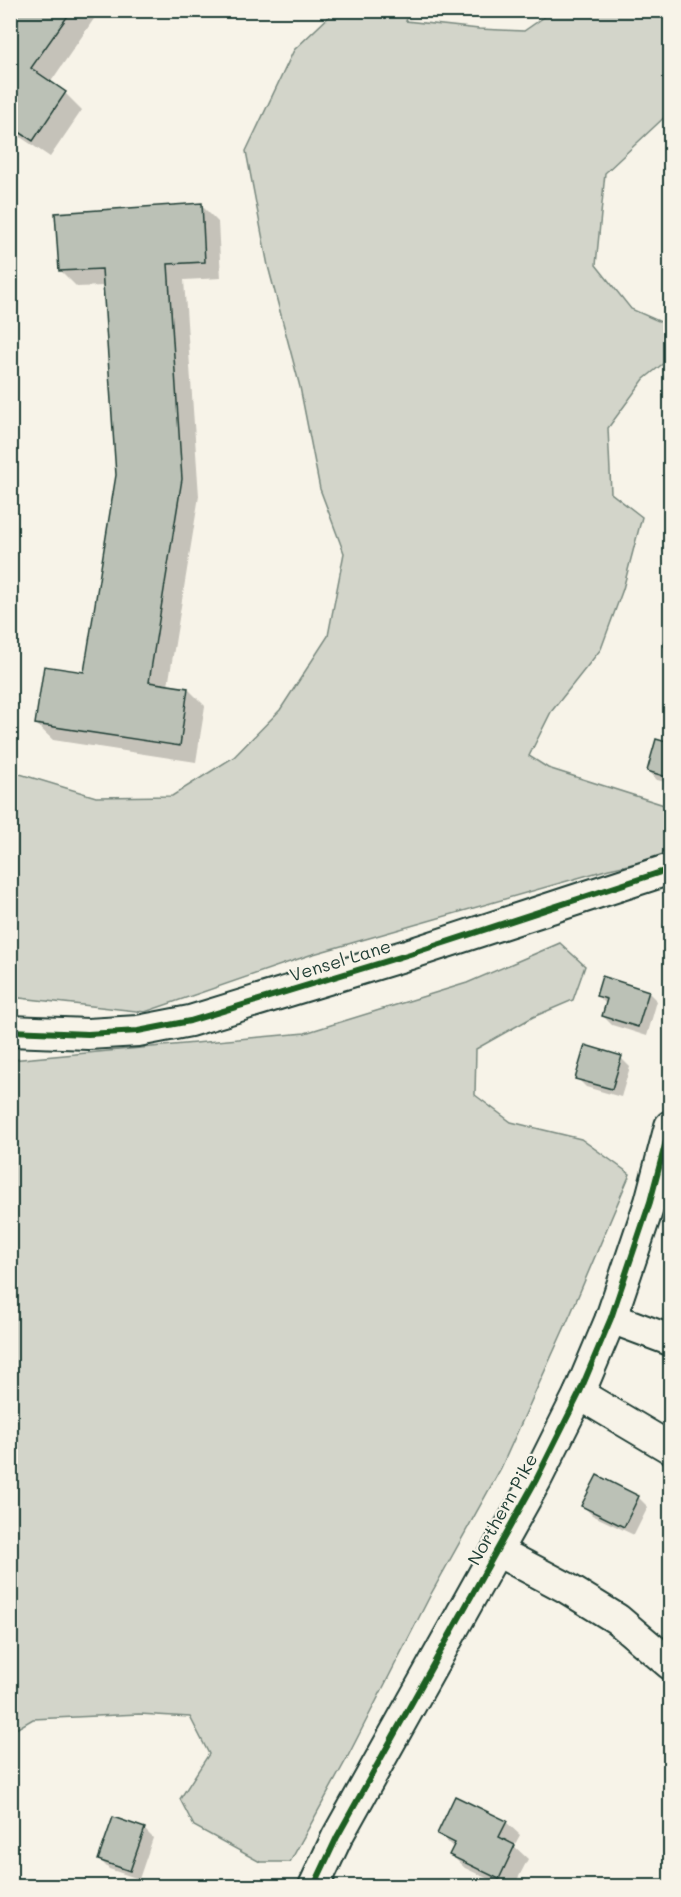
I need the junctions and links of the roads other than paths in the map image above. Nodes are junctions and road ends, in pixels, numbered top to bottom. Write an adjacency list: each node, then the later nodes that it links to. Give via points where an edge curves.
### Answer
1 (670, 869): 2 (street, Vensel Lane, via 421,951 190,1021 138,1031 88,1034)
2 (10, 1031)
3 (670, 1126): 4 (street, Northern Pike, via 650,1202)
4 (611, 1318): 5 (street); 6 (street, Northern Pike)
5 (670, 1340)
6 (579, 1394): 7 (street); 8 (street, Northern Pike)
7 (670, 1448)
8 (497, 1551): 9 (street, via 617,1619); 10 (street, Northern Pike, via 337,1837)
9 (670, 1664)
10 (314, 1887)

